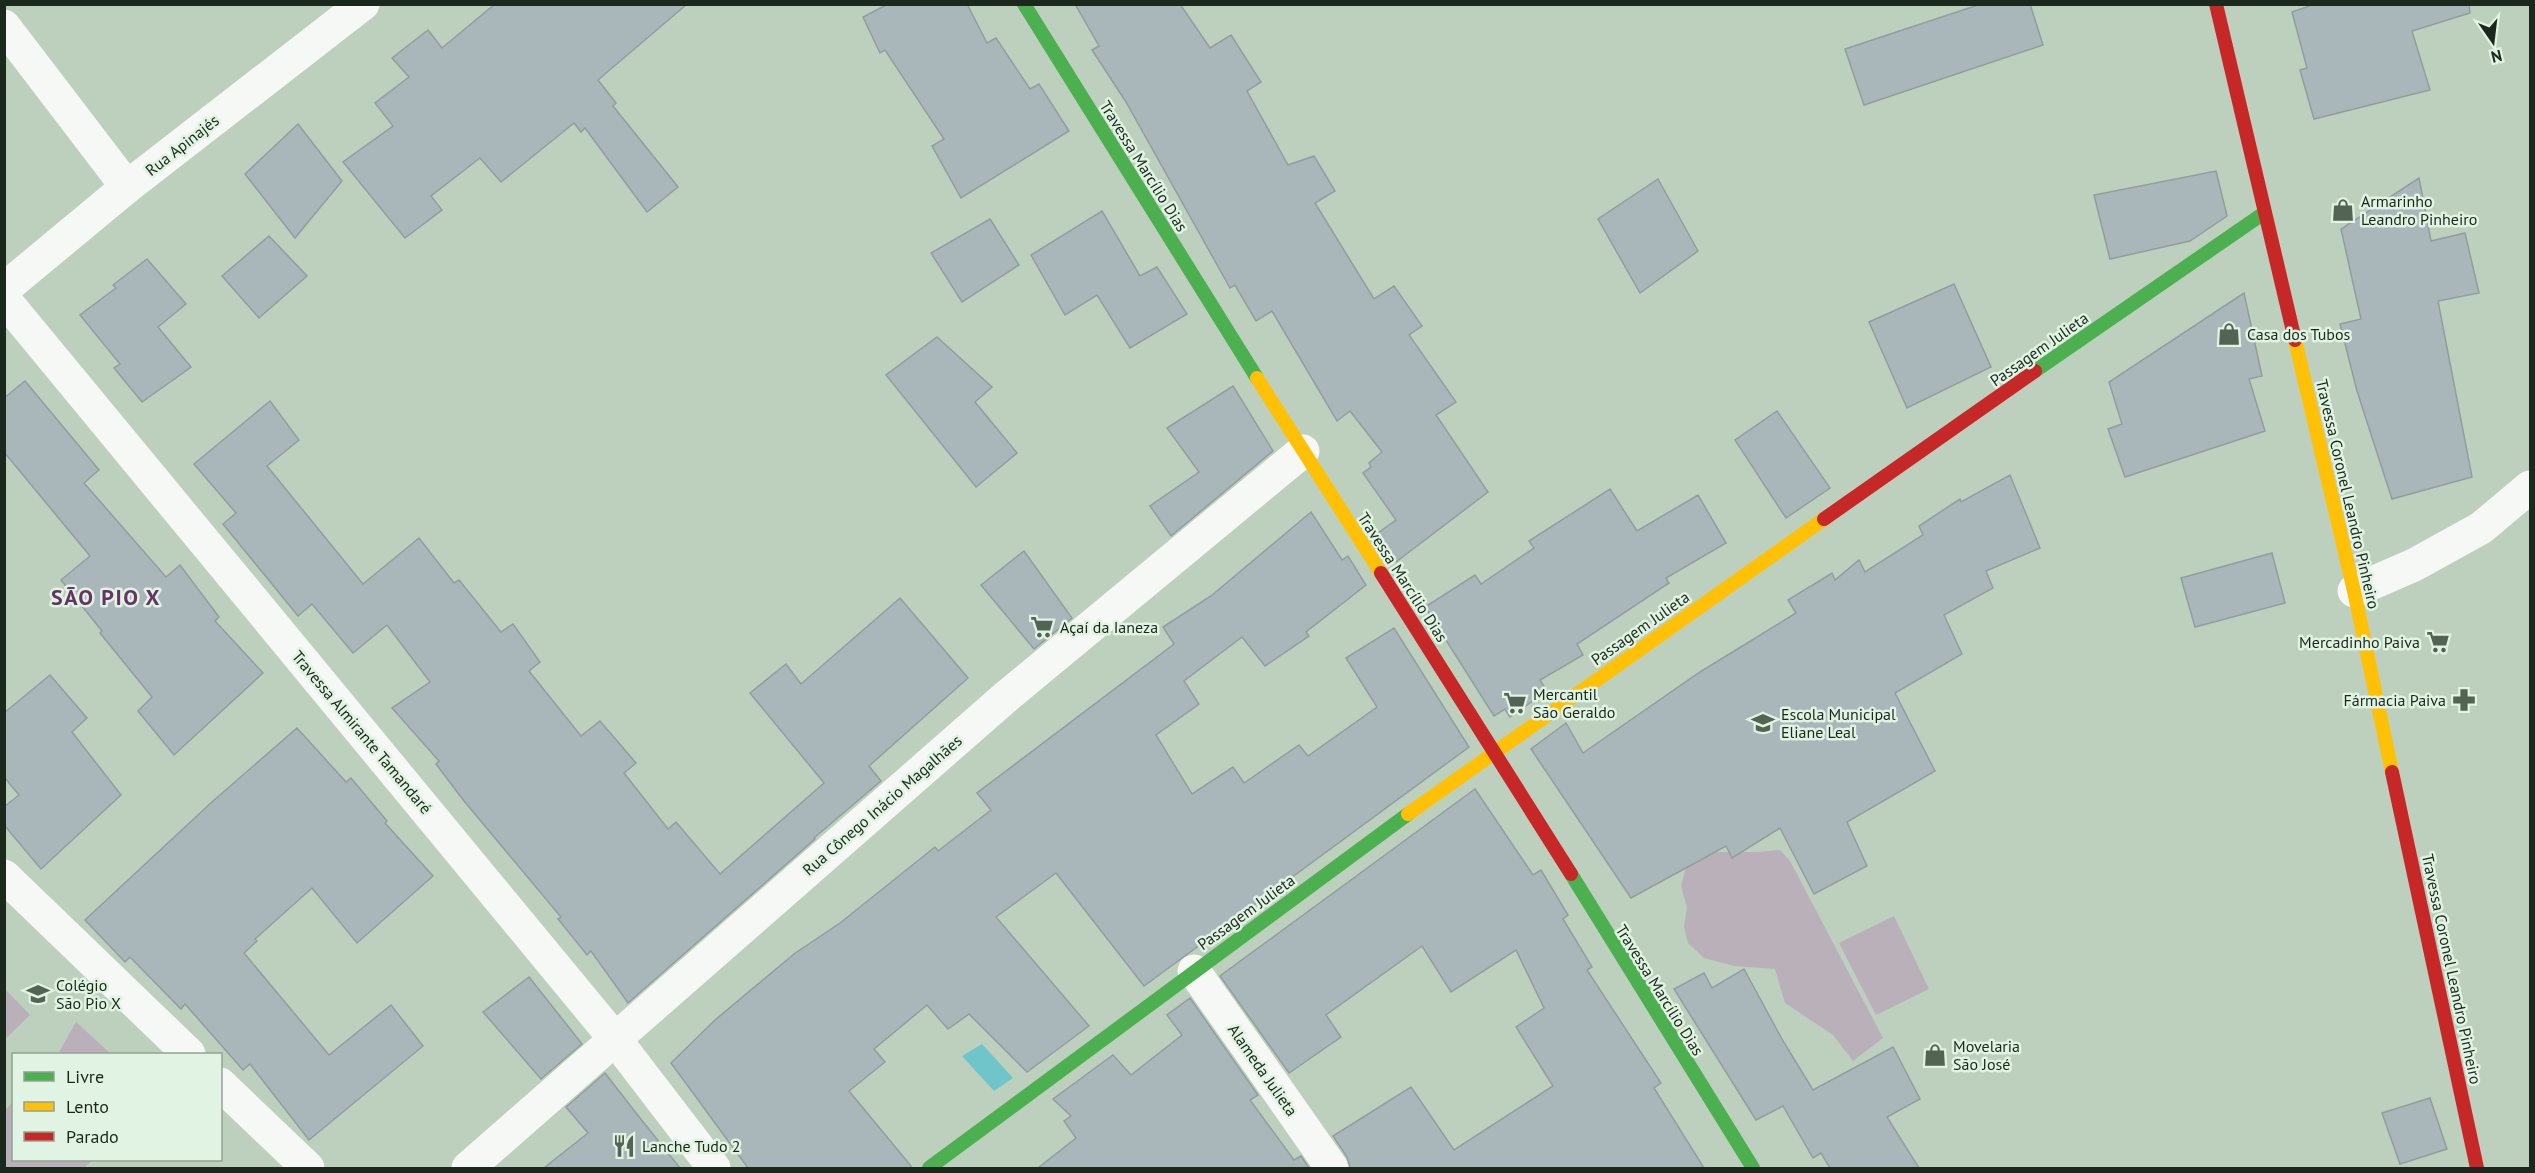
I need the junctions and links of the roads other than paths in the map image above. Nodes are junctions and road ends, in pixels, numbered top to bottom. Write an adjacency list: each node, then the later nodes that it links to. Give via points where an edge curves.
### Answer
1 (363, 4): 5 (street, Rua Apinajés)
2 (1024, 4): 9 (street, Travessa Marcílio Dias)
3 (2216, 4): 6 (street, Travessa Coronel Leandro Pinheiro)
4 (4, 26): 5 (street)
5 (128, 187): 7 (street, Rua Apinajés)
6 (2264, 213): 11 (street, Travessa Coronel Leandro Pinheiro); 12 (street, Passagem Julieta, via 1822,519)
7 (4, 289)
8 (4, 299): 15 (street, Travessa Almirante Tamandaré)
9 (1303, 450): 12 (street, Travessa Marcílio Dias); 15 (street, Rua Cônego Inácio Magalhães, via 1007,696)
10 (2530, 487): 11 (street, via 2481,528 2414,566)
11 (2354, 591): 18 (street, Travessa Coronel Leandro Pinheiro)
12 (1495, 752): 14 (street, Passagem Julieta); 24 (street, Travessa Marcílio Dias)
13 (4, 876): 16 (street)
14 (1194, 971): 22 (street, Passagem Julieta); 23 (street, Alameda Julieta)
15 (615, 1039): 20 (street, Rua Cônego Inácio Magalhães); 21 (street, Travessa Almirante Tamandaré)
16 (188, 1053)
17 (222, 1086): 19 (street)
18 (2473, 1166)
19 (308, 1168)
20 (468, 1168)
21 (714, 1168)
22 (929, 1168)
23 (1332, 1168)
24 (1753, 1168)

